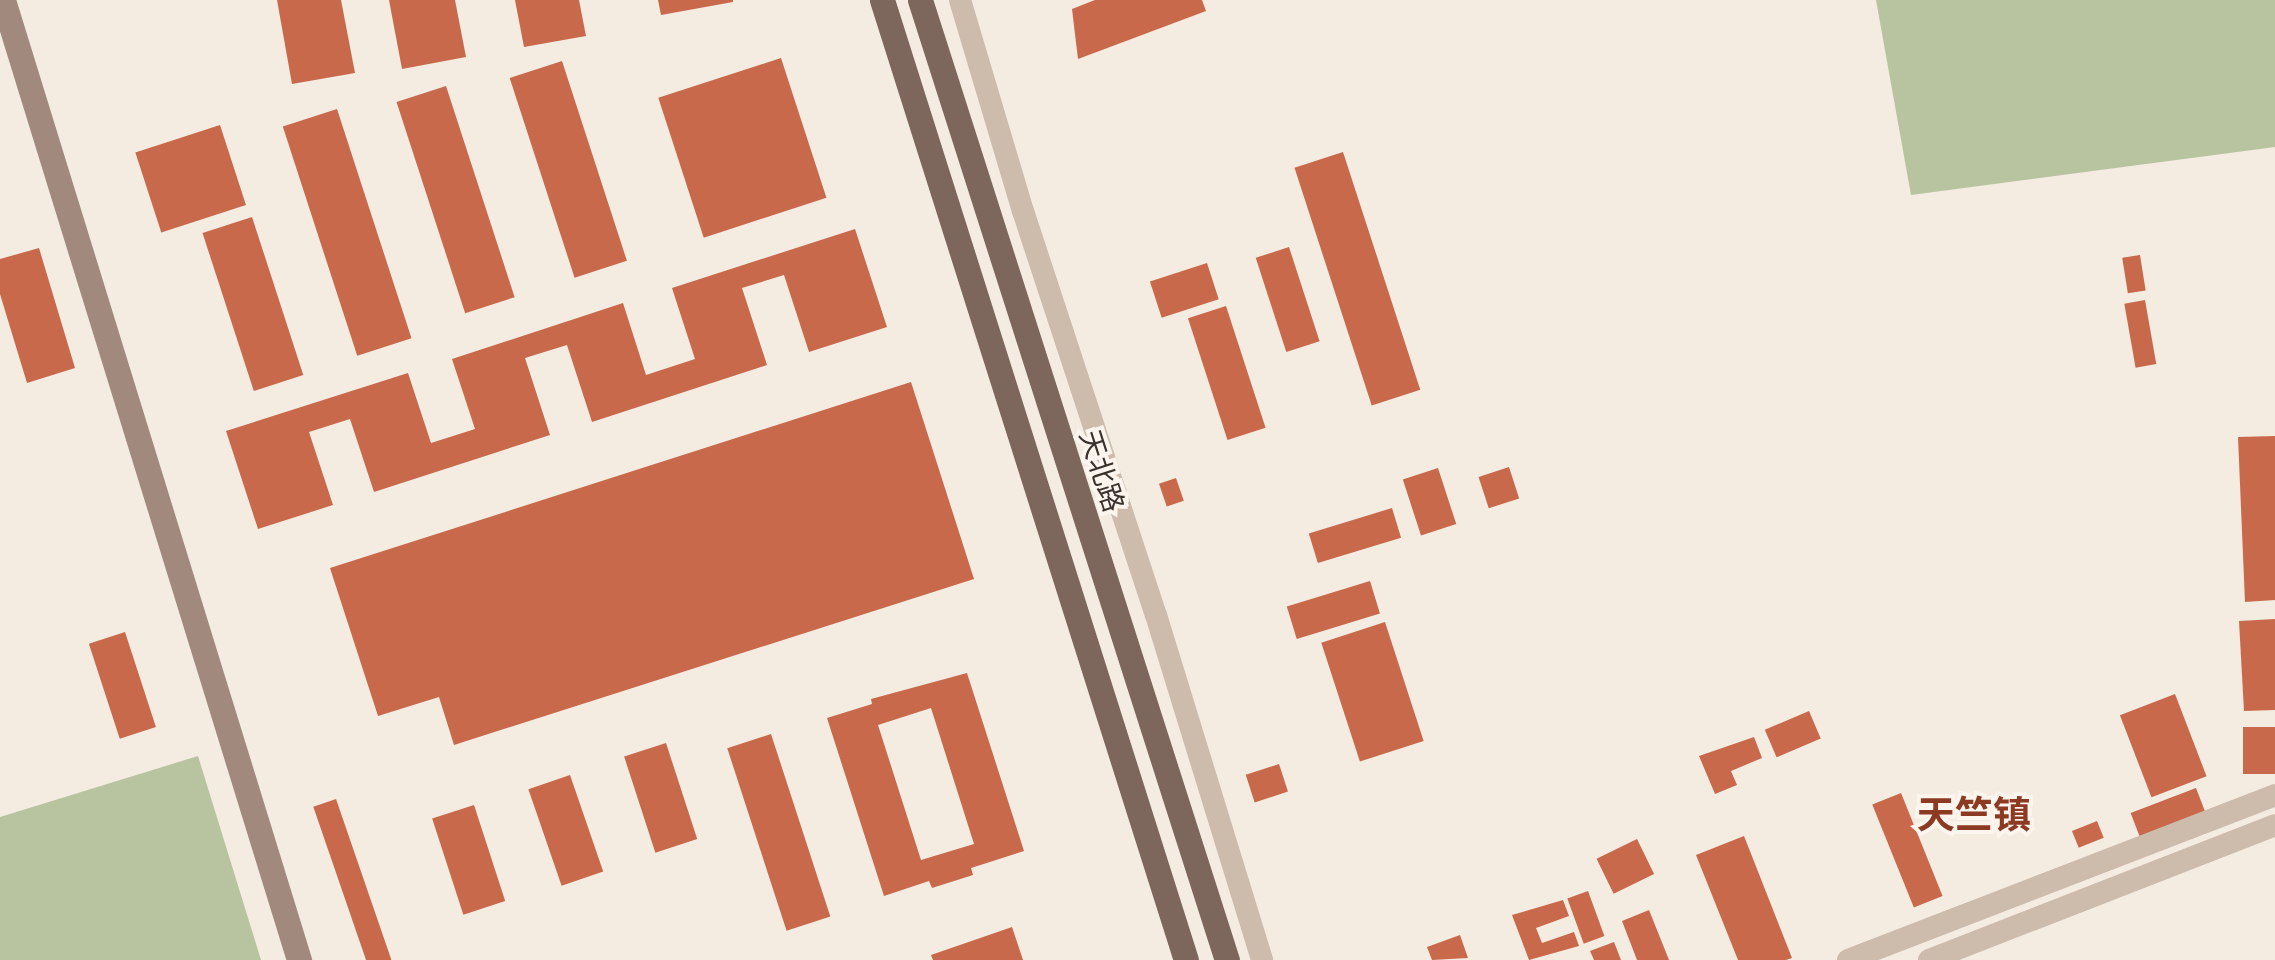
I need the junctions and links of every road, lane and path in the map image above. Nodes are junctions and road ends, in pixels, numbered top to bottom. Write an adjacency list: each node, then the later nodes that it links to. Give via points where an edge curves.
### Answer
1 (3, 0): 7 (street)
2 (882, 0): 8 (main road)
3 (920, 0): 9 (main road, 天北路)
4 (960, 0): 10 (street)
5 (2275, 795): 11 (street)
6 (2275, 825): 12 (street)
7 (299, 960)
8 (1186, 960)
9 (1228, 960)
10 (1262, 960)
11 (1848, 960)
12 (1929, 960)

